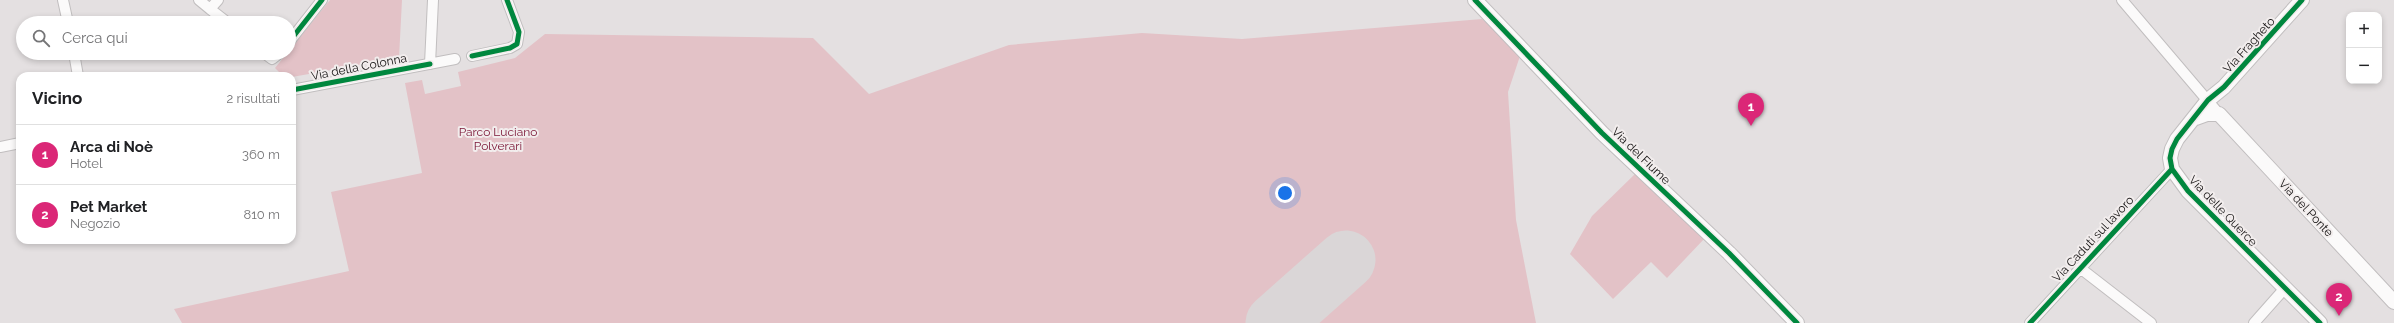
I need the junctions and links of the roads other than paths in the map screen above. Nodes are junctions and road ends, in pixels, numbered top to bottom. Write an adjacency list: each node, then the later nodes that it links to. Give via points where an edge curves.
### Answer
1 (63, 0): 11 (street)
2 (199, 0): 10 (street)
3 (218, 0): 10 (street)
4 (322, 0): 13 (street)
5 (433, 0): 17 (street)
6 (507, 0): 14 (street, via 519,32 517,44 510,48)
7 (1475, 0): 30 (street, Via del Fiume, via 1602,132 1729,253)
8 (2122, 0): 21 (street, Via del Ponte)
9 (2302, 0): 19 (street, Via Fragheto)
10 (210, 9): 12 (street)
11 (66, 16)
12 (219, 16)
13 (296, 33)
14 (472, 56)
15 (455, 59): 17 (street, Via della Colonna)
16 (75, 60): 18 (street)
17 (430, 64): 20 (street, Via della Colonna)
18 (77, 72)
19 (2224, 87): 21 (street, Via Fragheto); 22 (street, via 2218,103)
20 (296, 89)
21 (2208, 100): 22 (street, Via del Ponte); 23 (street)
22 (2219, 114): 23 (street, via 2207,114); 29 (street, Via del Ponte)
23 (2196, 118): 26 (street, via 2172,149)
24 (16, 144): 25 (street)
25 (0, 147)
26 (2172, 169): 27 (street, Via Caduti sul lavoro); 28 (street, Via delle Querce, via 2188,191)
27 (2080, 268): 31 (street, Via Caduti sul lavoro); 32 (street)
28 (2285, 288): 33 (street); 34 (street, Via delle Querce)
29 (2394, 302)
30 (1797, 323)
31 (2030, 323)
32 (2151, 323)
33 (2254, 323)
34 (2320, 323)

